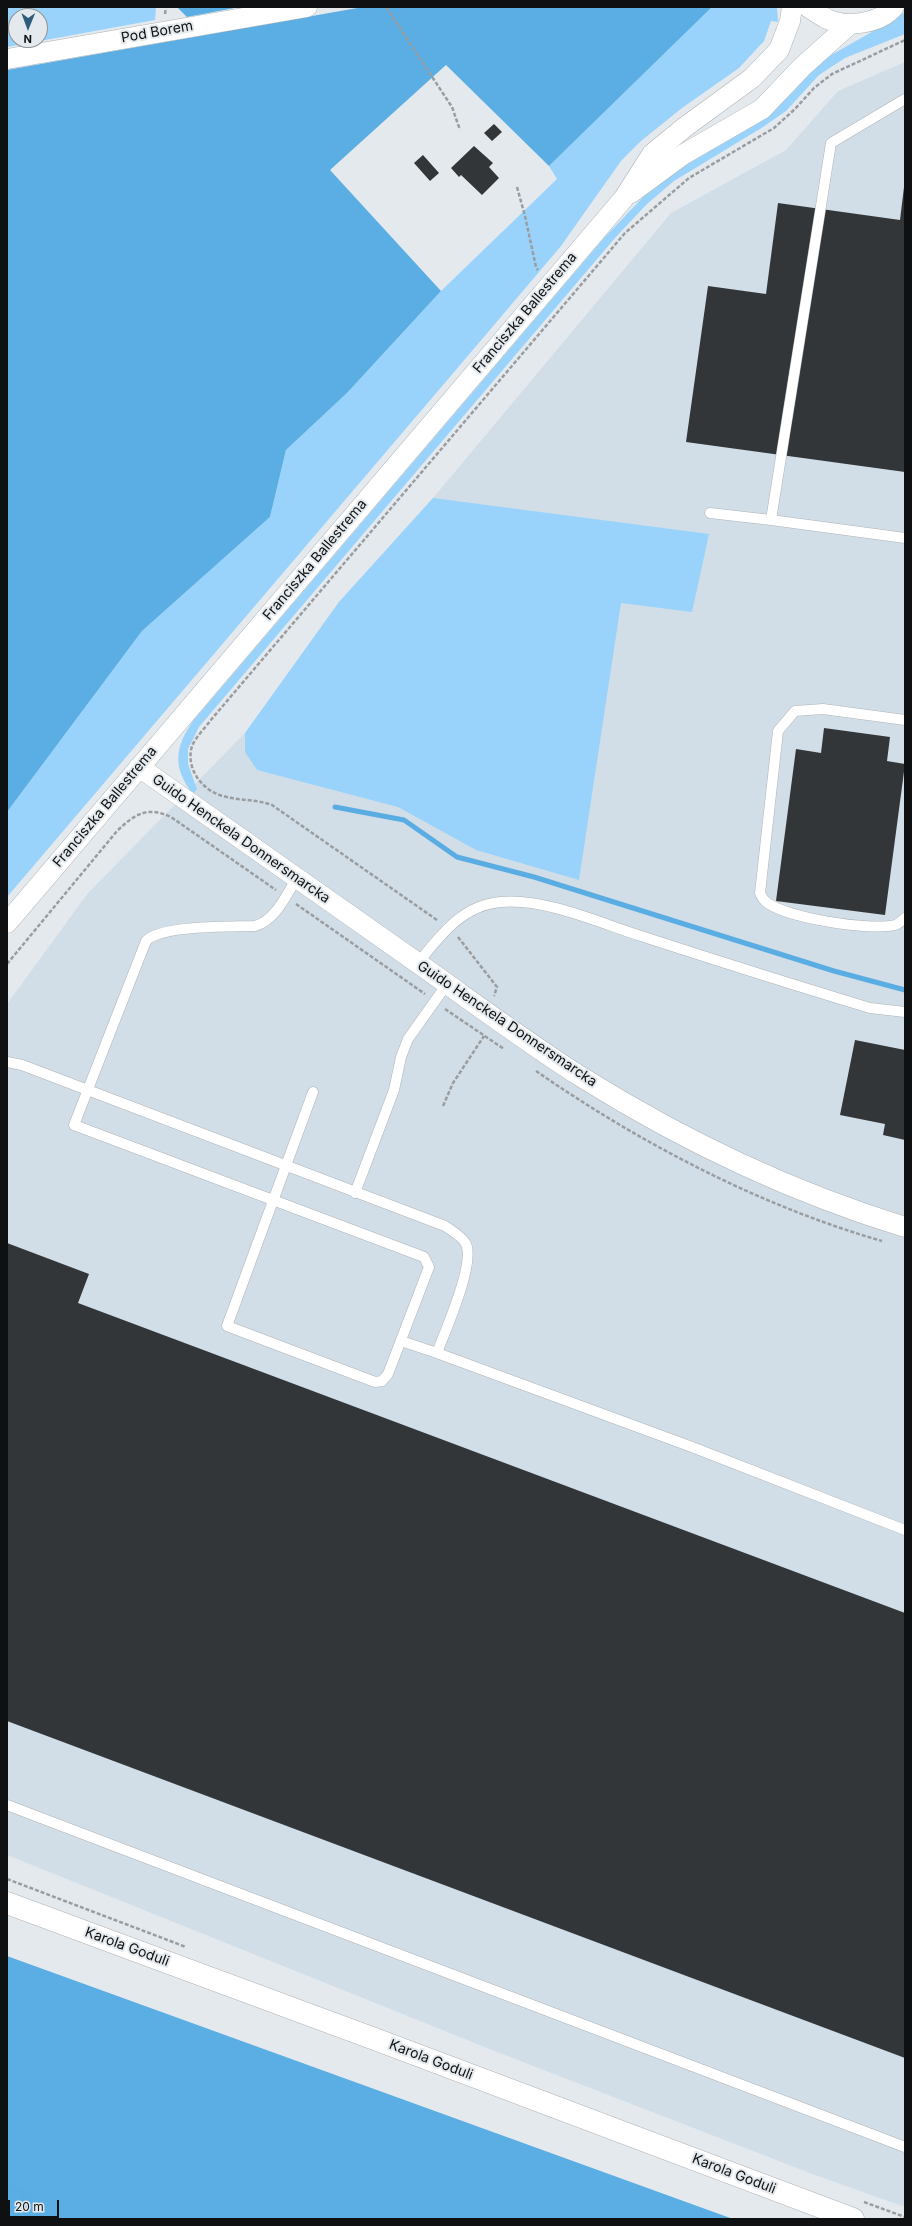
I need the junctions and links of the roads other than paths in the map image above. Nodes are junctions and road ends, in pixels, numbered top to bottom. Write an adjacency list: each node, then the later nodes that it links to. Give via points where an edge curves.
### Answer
1 (307, 7): 6 (street, Pod Borem)
2 (792, 7): 8 (street, Franciszka Ballestrema, via 790,21 779,50 752,78 652,154)
3 (808, 7): 5 (street, via 828,19)
4 (894, 7): 5 (street, via 890,12 871,21)
5 (850, 24): 8 (street, Franciszka Ballestrema, via 802,67 762,109 684,154)
6 (7, 59)
7 (905, 99): 10 (lane, via 831,143)
8 (624, 198): 13 (street, Franciszka Ballestrema)
9 (710, 513): 10 (lane)
10 (771, 520): 11 (lane)
11 (905, 538)
12 (905, 720): 15 (lane, via 823,709 795,712 778,731 760,893 764,901 793,914 832,922 897,925)
13 (139, 767): 14 (street, Guido Henckela Donnersmarcka); 16 (street, Franciszka Ballestrema)
14 (297, 878): 17 (street, Guido Henckela Donnersmarcka); 21 (lane, via 274,914 263,924 166,930 150,936 143,946)
15 (905, 918)
16 (7, 923)
17 (418, 963): 18 (street, Guido Henckela Donnersmarcka); 19 (lane, via 461,917 500,902 526,903 578,916 870,1008)
18 (447, 984): 24 (lane, via 420,1019 408,1040 401,1057 394,1090); 26 (street, Guido Henckela Donnersmarcka, via 581,1077 663,1125 760,1173 865,1215)
19 (905, 1012)
20 (7, 1062): 21 (lane, via 22,1065)
21 (88, 1090): 23 (lane); 25 (lane, via 74,1125)
22 (313, 1092): 23 (lane)
23 (286, 1166): 24 (lane); 25 (lane)
24 (355, 1193): 28 (lane, via 445,1226 466,1245 468,1258 465,1274)
25 (273, 1200): 27 (lane, via 424,1257 429,1267); 27 (lane, via 227,1326 375,1382 382,1381 388,1374)
26 (905, 1227)
27 (401, 1341): 28 (lane)
28 (436, 1353): 29 (lane, via 692,1447)
29 (905, 1530)
30 (7, 1806): 32 (lane)
31 (7, 1903): 33 (street, Karola Goduli)
32 (905, 2147)
33 (853, 2219)

